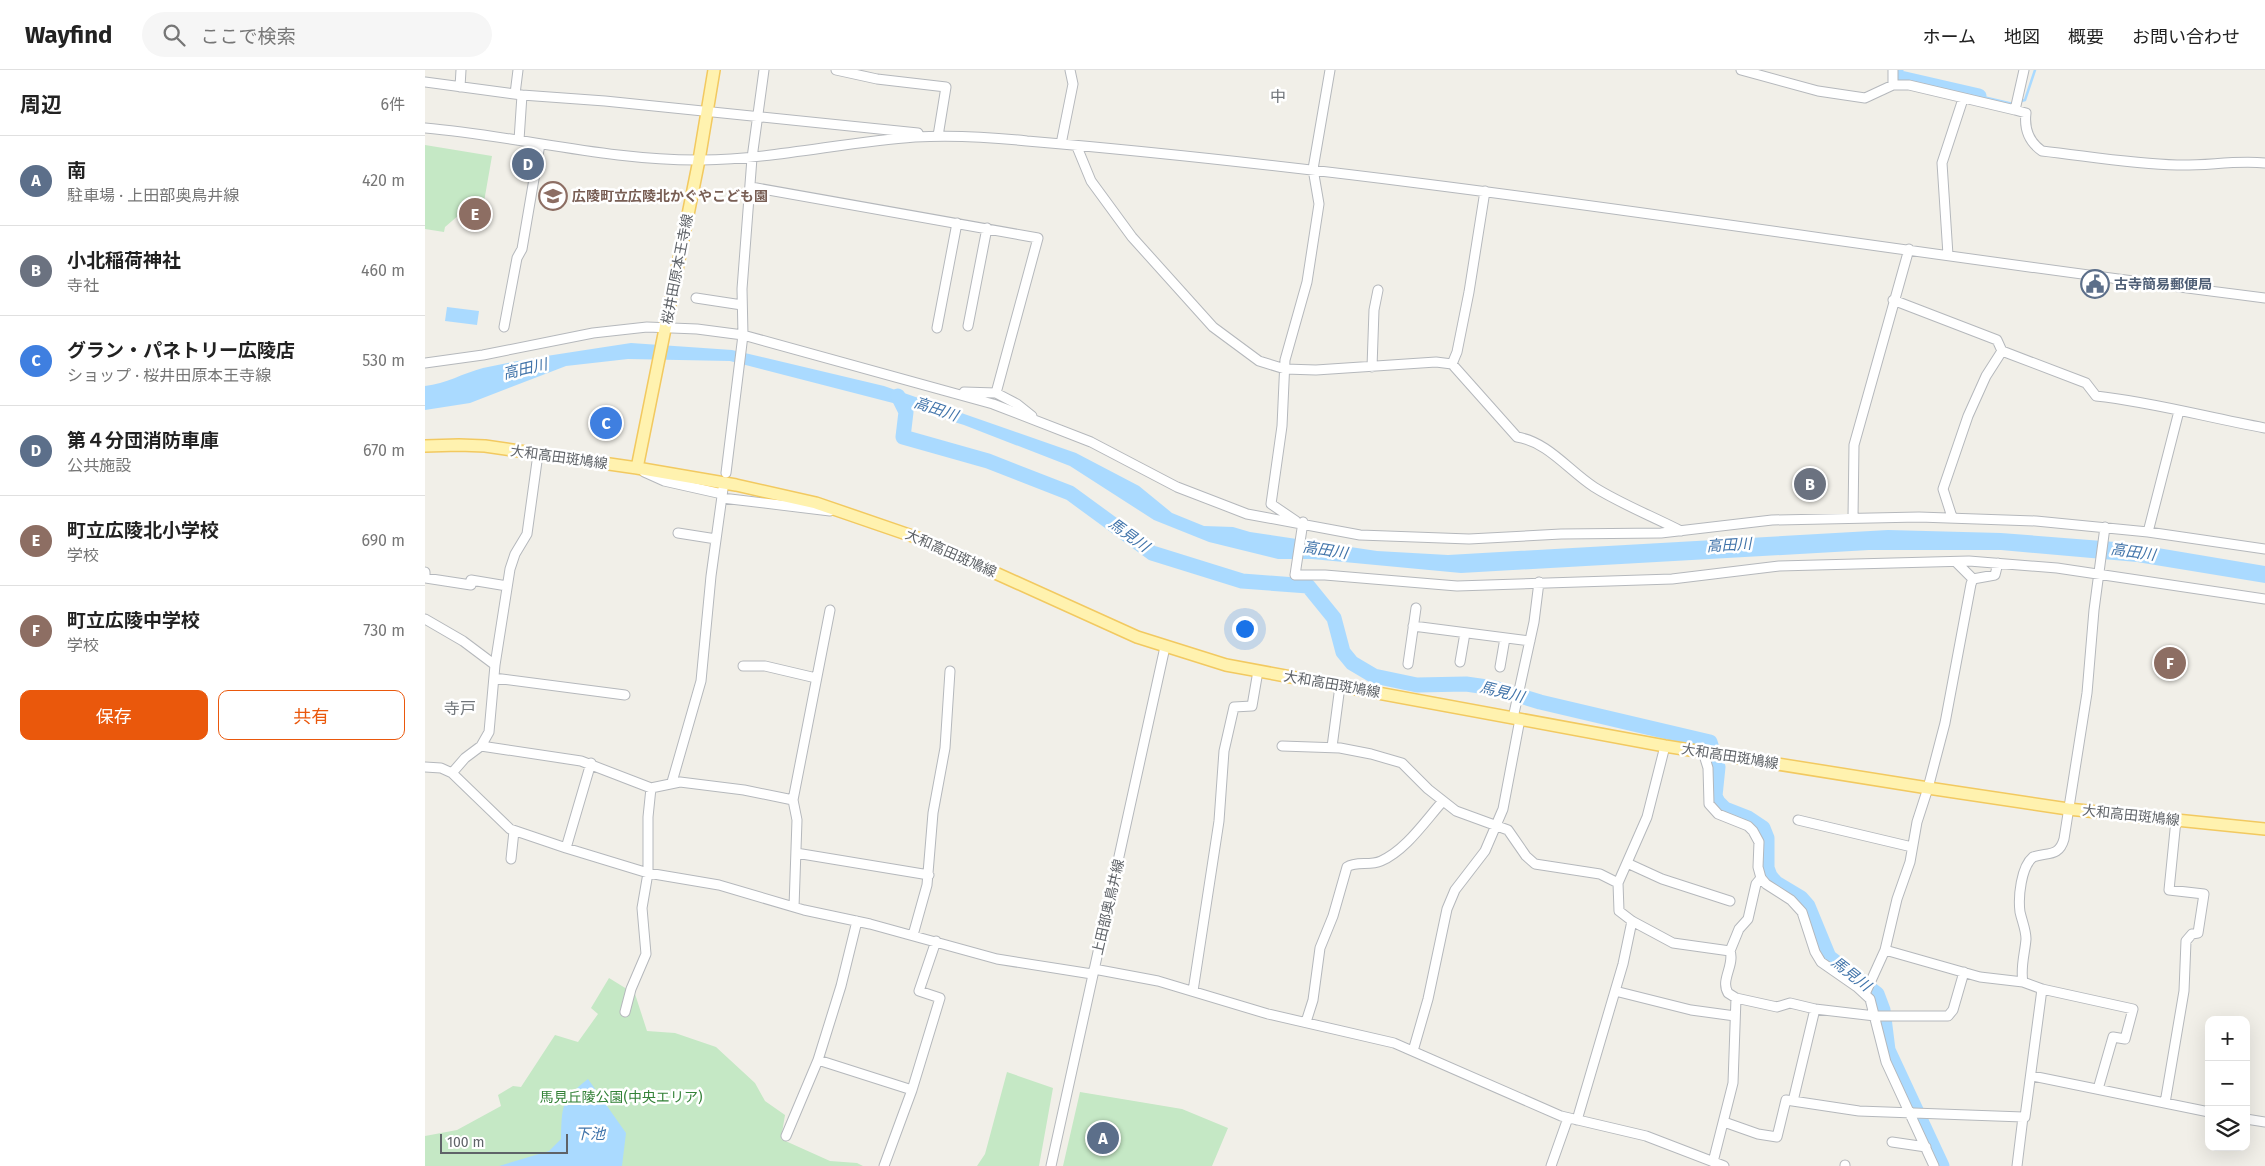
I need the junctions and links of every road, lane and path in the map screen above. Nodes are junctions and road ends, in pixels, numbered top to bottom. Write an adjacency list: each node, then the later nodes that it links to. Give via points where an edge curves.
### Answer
1 (461, 70): 13 (street)
2 (518, 70): 14 (street)
3 (714, 70): 17 (main road, 桜井田原本王寺線)
4 (764, 70): 18 (street)
5 (836, 70): 20 (street, via 877,79 946,86)
6 (1071, 70): 23 (street, via 1073,84)
7 (1329, 70): 28 (street)
8 (1741, 70): 12 (street, via 1818,91 1865,98)
9 (1893, 70): 12 (street)
10 (2024, 70): 16 (street)
11 (425, 82): 13 (street)
12 (1893, 85): 15 (street, via 1909,85)
13 (460, 87): 14 (street)
14 (519, 95): 17 (street); 21 (street)
15 (1963, 98): 16 (street); 34 (street, via 1942,163)
16 (2015, 110): 27 (street, via 2027,113 2027,134 2042,151 2170,165)
17 (707, 112): 18 (street); 26 (main road, 桜井田原本王寺線)
18 (758, 118): 20 (street); 25 (street)
19 (425, 128): 21 (street)
20 (938, 136): 23 (street); 25 (street)
21 (519, 140): 22 (street)
22 (539, 144): 26 (street, via 629,156); 41 (street, via 522,249 517,258)
23 (1061, 144): 24 (street)
24 (1077, 146): 28 (street); 49 (street, via 1091,182 1132,237 1213,327 1259,361)
25 (752, 158): 26 (street); 29 (street)
26 (699, 160): 42 (main road, 桜井田原本王寺線)
27 (2265, 163)
28 (1313, 169): 30 (street); 49 (street, via 1319,204 1307,282)
29 (751, 187): 31 (street); 39 (street)
30 (1485, 190): 33 (street); 47 (street, via 1469,292)
31 (957, 223): 32 (street); 43 (street)
32 (987, 228): 40 (street); 51 (street, via 1037,238)
33 (1909, 250): 34 (street); 38 (street)
34 (1948, 255): 37 (street)
35 (1378, 290): 48 (street)
36 (695, 298): 39 (street)
37 (2265, 298)
38 (1893, 300): 45 (street, via 1997,340); 61 (street, via 1854,445)
39 (742, 305): 44 (street)
40 (968, 326)
41 (504, 327)
42 (665, 327): 44 (street); 46 (street, via 593,333); 57 (main road, 桜井田原本王寺線)
43 (937, 328)
44 (743, 335): 50 (street); 58 (street)
45 (2002, 351): 52 (street, via 2086,383 2096,396 2129,399); 62 (street, via 1986,376 1968,416 1943,489)
46 (425, 363)
47 (1452, 364): 48 (street); 65 (street, via 1517,437 1528,439 1558,457 1596,488)
48 (1372, 366): 49 (street)
49 (1285, 369): 63 (street, via 1282,426 1271,504)
50 (959, 393): 51 (street); 53 (street)
51 (996, 393): 53 (street, via 1017,404)
52 (2179, 411): 54 (street); 67 (street)
53 (1035, 420): 63 (street, via 1091,442 1199,496 1247,514)
54 (2265, 428)
55 (425, 446): 56 (main road, 大和高田斑鳩線, via 473,445)
56 (538, 454): 57 (main road, 大和高田斑鳩線); 76 (street, via 527,534 512,561)
57 (637, 468): 59 (street, via 664,481); 60 (main road, 大和高田斑鳩線, via 766,490)
58 (726, 473)
59 (723, 494): 60 (street); 68 (street)
60 (848, 513): 85 (main road, 大和高田斑鳩線, via 918,538 1110,626)
61 (1853, 517): 62 (street); 65 (street, via 1772,520)
62 (1952, 517): 64 (street, via 2036,521)
63 (1301, 524): 65 (street, via 1360,535 1439,540); 75 (street, via 1295,575 1325,574 1449,585)
64 (2105, 529): 67 (street); 73 (street)
65 (1681, 531)
66 (678, 532): 68 (street)
67 (2148, 532): 69 (street)
68 (716, 539): 106 (street, via 701,681)
69 (2265, 549)
70 (1955, 562): 71 (street); 74 (street); 75 (street, via 1779,566 1672,579)
71 (1998, 563): 73 (street); 74 (street, via 1995,575)
72 (425, 572): 76 (street, via 425,578 471,586 471,580)
73 (2099, 572): 77 (street); 111 (street, via 2087,693)
74 (1973, 579): 108 (street, via 1945,723)
75 (1539, 582): 84 (street)
76 (507, 586): 88 (street)
77 (2265, 599)
78 (1416, 608): 81 (street)
79 (830, 610): 94 (street)
80 (425, 620): 88 (street, via 463,640)
81 (1413, 626): 82 (street); 87 (street)
82 (1465, 633): 83 (street); 86 (street)
83 (1505, 638): 84 (street); 90 (street)
84 (1530, 642): 97 (street, via 1515,702)
85 (1165, 647): 92 (main road, 大和高田斑鳩線); 134 (street, 上田部奥鳥井線)
86 (1461, 662)
87 (1408, 664)
88 (495, 665): 93 (street)
89 (743, 666): 94 (street, via 765,666)
90 (1500, 667)
91 (950, 671): 123 (street, via 945,748 933,813)
92 (1258, 671): 95 (main road, 大和高田斑鳩線); 140 (street, via 1253,706 1234,707 1226,739 1219,821)
93 (494, 678): 96 (street); 98 (street, via 489,732)
94 (816, 678): 109 (street)
95 (1340, 686): 97 (main road, 大和高田斑鳩線); 101 (street)
96 (625, 695)
97 (1516, 719): 100 (main road, 大和高田斑鳩線); 114 (street, via 1505,799)
98 (481, 746): 103 (street); 105 (street)
99 (1283, 746): 101 (street)
100 (1665, 746): 102 (main road, 大和高田斑鳩線); 121 (street, via 1647,818)
101 (1332, 747): 110 (street, via 1402,763)
102 (1705, 753): 108 (main road, 大和高田斑鳩線); 124 (street, via 1709,804 1718,814 1753,831 1759,842)
103 (591, 763): 107 (street); 118 (street)
104 (425, 767): 105 (street)
105 (452, 773): 116 (street)
106 (672, 782): 107 (street); 109 (street, via 745,790)
107 (651, 788): 122 (street)
108 (1928, 788): 111 (main road, 大和高田斑鳩線); 117 (street)
109 (793, 800): 119 (street)
110 (1443, 801): 114 (street, via 1456,812); 146 (street, via 1386,859 1347,867 1320,948 1313,1000)
111 (2068, 808): 113 (main road, 大和高田斑鳩線); 136 (street, via 2062,846 2055,853 2033,857 2024,872 2020,910 2025,934)
112 (1798, 820): 117 (street)
113 (2177, 820): 115 (main road, 大和高田斑鳩線); 153 (street, via 2169,890 2204,894 2195,933 2186,941 2184,991)
114 (1495, 826): 125 (street, via 1508,830 1535,864 1600,874); 147 (street, via 1485,851 1449,902)
115 (2265, 829)
116 (514, 831): 118 (street); 120 (street)
117 (1912, 847): 132 (street)
118 (566, 848): 122 (street)
119 (797, 853): 123 (street); 127 (street)
120 (511, 858)
121 (1627, 862): 125 (street); 126 (street, via 1662,879)
122 (648, 873): 127 (street, via 707,882); 143 (street, via 642,908 647,954 631,989)
123 (929, 875): 130 (street)
124 (1761, 878): 133 (street, via 1756,884 1748,919 1739,929); 137 (street, via 1802,912 1821,962)
125 (1618, 883): 129 (street, via 1619,910)
126 (1730, 901)
127 (794, 907): 128 (street)
128 (857, 921): 130 (street); 148 (street)
129 (1632, 921): 133 (street, via 1673,943); 139 (street)
130 (913, 935): 131 (street)
131 (936, 941): 134 (street, via 997,959); 151 (street, via 919,991 940,998)
132 (1885, 950): 135 (street); 137 (street)
133 (1730, 952): 141 (street, via 1726,989)
134 (1093, 972): 140 (street, via 1158,981); 166 (street, 上田部奥鳥井線)
135 (1964, 972): 136 (street); 144 (street, via 1953,1010 1948,1016)
136 (2023, 982): 138 (street)
137 (1868, 989): 144 (street)
138 (2042, 989): 149 (street); 150 (street, via 2133,1009 2125,1039 2113,1037)
139 (1615, 990): 145 (street, via 1681,1008); 157 (street)
140 (1193, 991): 146 (street, via 1267,1014)
141 (1736, 998): 142 (street, via 1777,1007 1790,1003); 145 (street)
142 (1815, 1009): 144 (street); 152 (street)
143 (625, 1012)
144 (1880, 1015): 155 (street, via 1886,1062)
145 (1735, 1016): 159 (street, via 1733,1083)
146 (1306, 1022): 147 (street, via 1383,1040)
147 (1413, 1051): 157 (street)
148 (818, 1060): 151 (street); 161 (street)
149 (2032, 1076): 150 (street); 156 (street)
150 (2098, 1089): 153 (street)
151 (912, 1090): 165 (street)
152 (1793, 1101): 155 (street); 159 (street, via 1786,1100 1777,1137)
153 (2165, 1103): 154 (street)
154 (2205, 1111)
155 (1917, 1114): 156 (street); 163 (street)
156 (2023, 1117): 170 (street)
157 (1573, 1119): 164 (street, via 1646,1136); 167 (street)
158 (2250, 1120): 160 (street)
159 (1724, 1122): 164 (street)
160 (2265, 1122)
161 (785, 1136)
162 (1892, 1142): 163 (street)
163 (1926, 1147): 169 (street)
164 (1713, 1162): 168 (street)
165 (884, 1166)
166 (1051, 1166)
167 (1551, 1166)
168 (1724, 1166)
169 (1934, 1166)
170 (2017, 1166)

